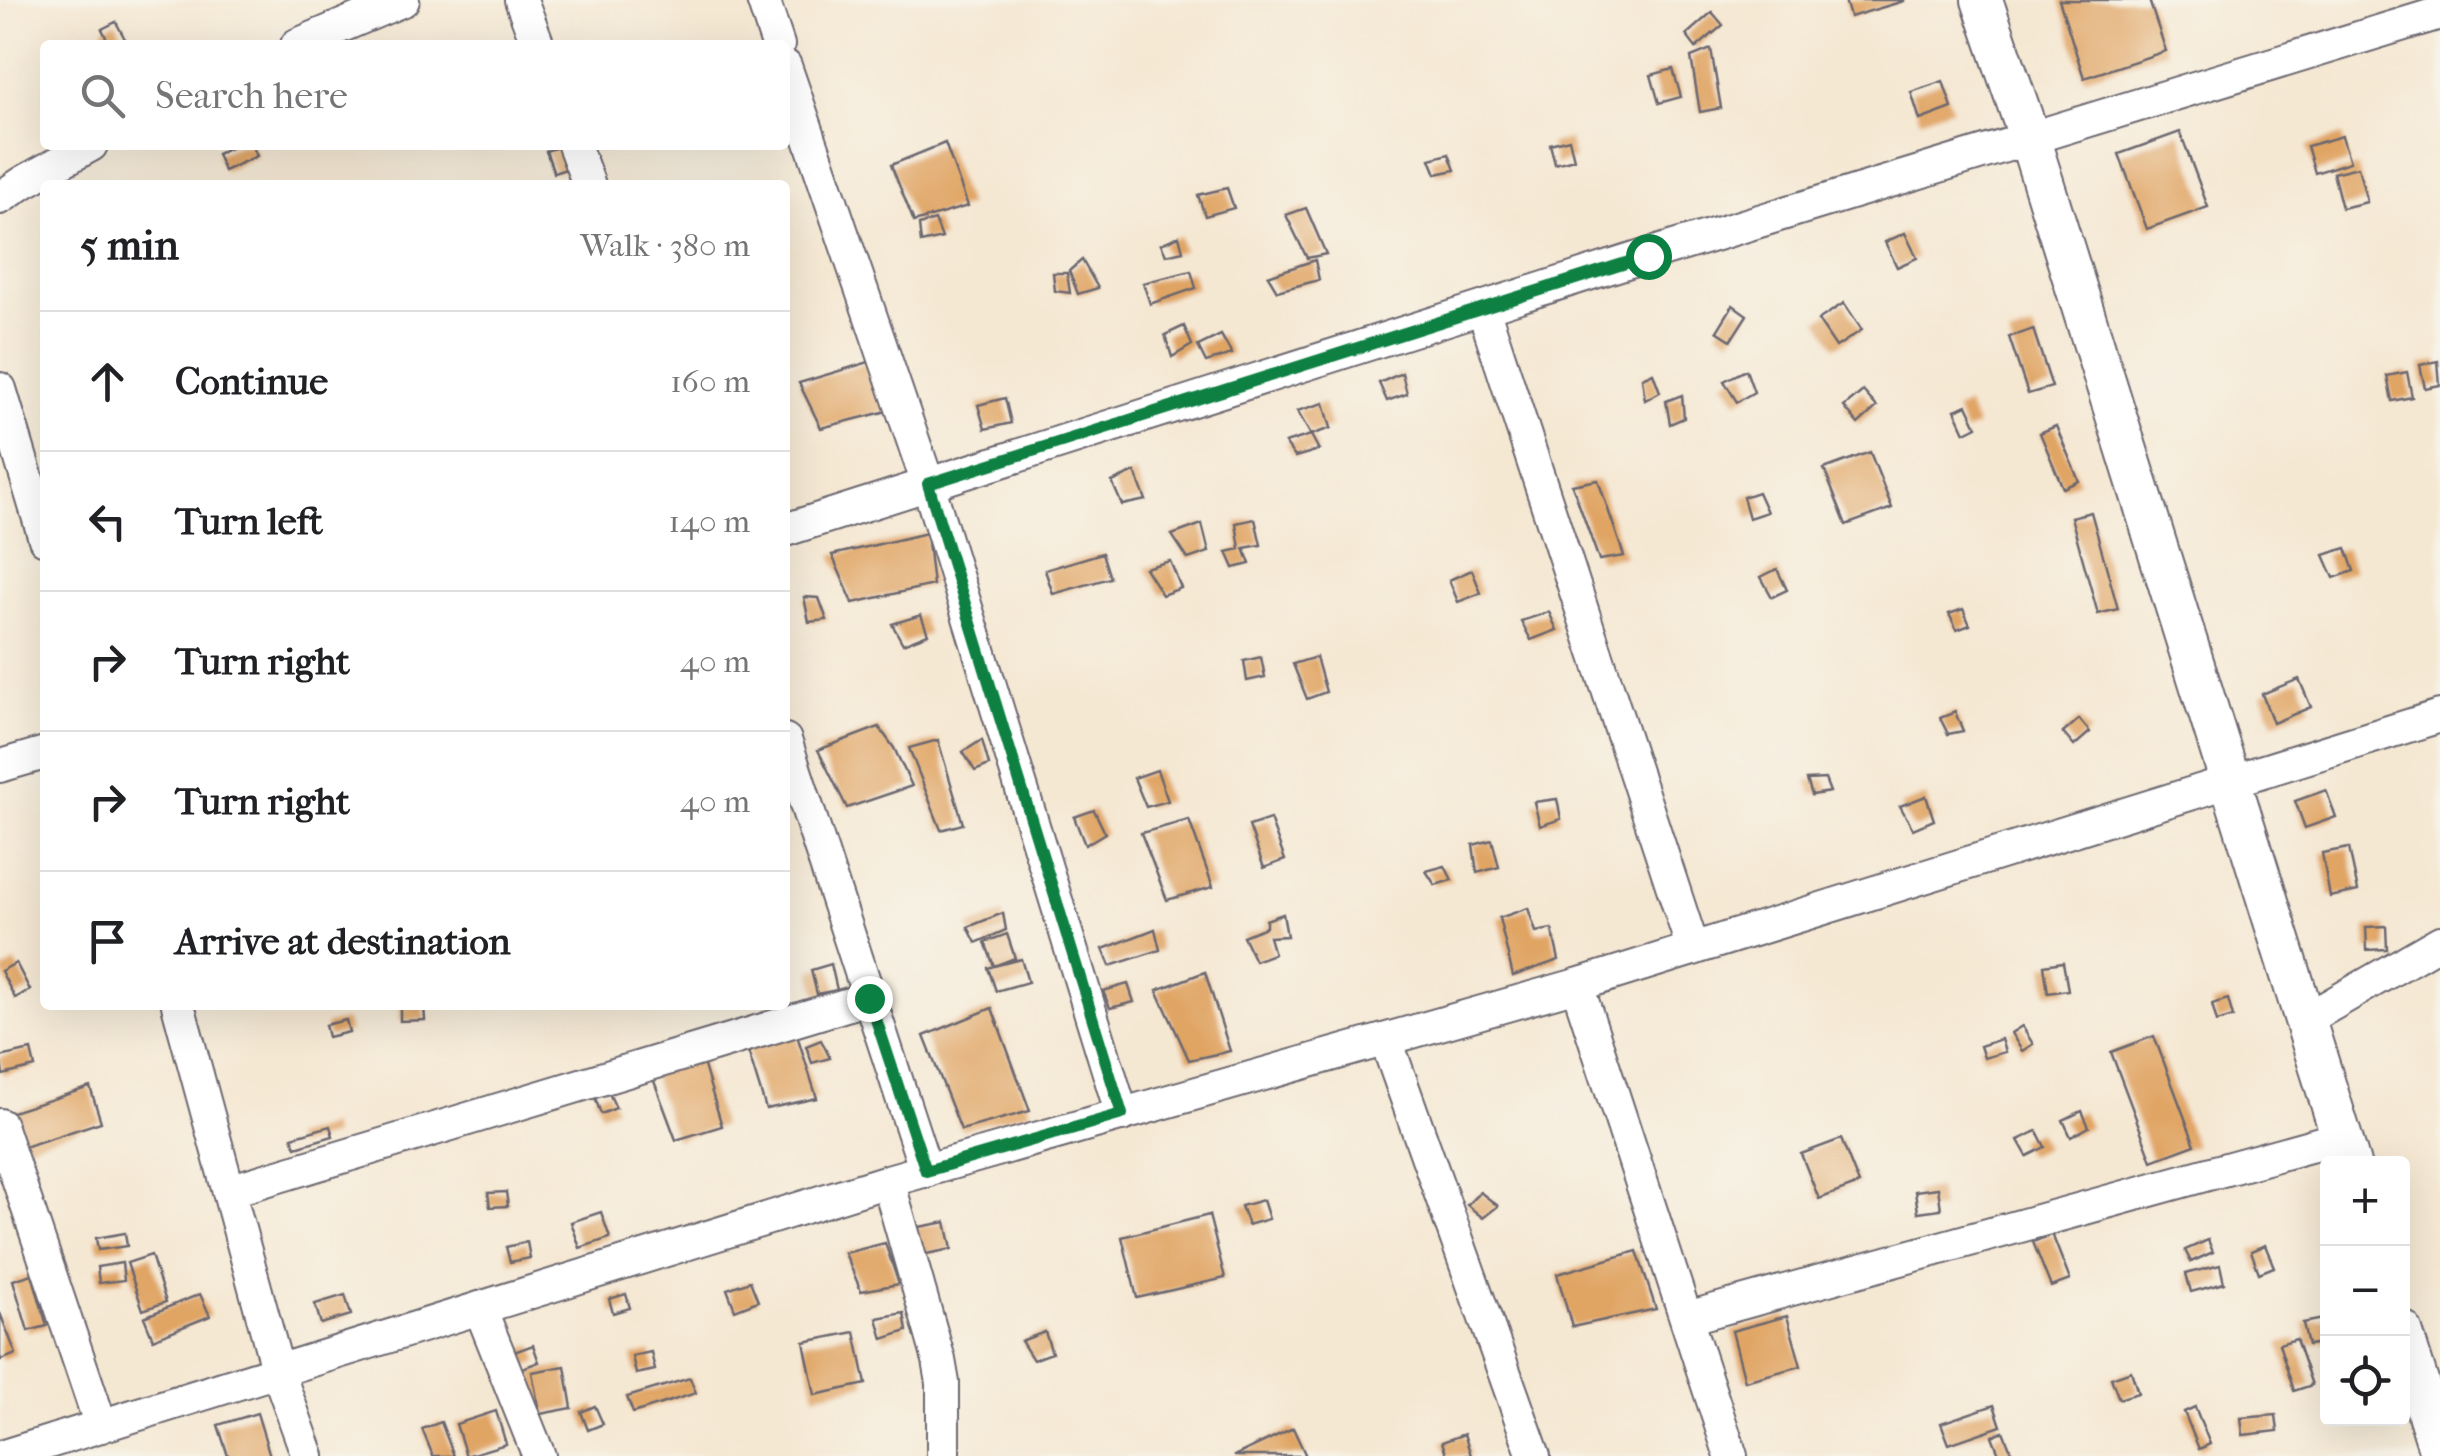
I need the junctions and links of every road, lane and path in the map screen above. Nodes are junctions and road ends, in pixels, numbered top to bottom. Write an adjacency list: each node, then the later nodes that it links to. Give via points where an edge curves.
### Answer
1 (404, 0): 6 (street)
2 (521, 0): 7 (street)
3 (762, 0): 8 (street)
4 (1982, 0): 10 (street)
5 (2440, 13): 10 (street)
6 (309, 40)
7 (536, 40)
8 (776, 40)
9 (790, 81): 17 (street)
10 (2029, 137): 15 (street); 24 (street)
11 (82, 150): 14 (street)
12 (576, 150): 13 (street)
13 (587, 180)
14 (0, 198)
15 (1483, 308): 17 (street); 26 (street)
16 (0, 389): 18 (street)
17 (928, 484): 19 (street); 32 (street)
18 (40, 522)
19 (790, 528)
20 (2440, 716): 24 (street)
21 (40, 755): 23 (street)
22 (790, 755): 28 (street)
23 (0, 766)
24 (2230, 780): 26 (street); 30 (street)
25 (2440, 942): 30 (street)
26 (1692, 949): 27 (street)
27 (1577, 985): 31 (street); 39 (street)
28 (869, 998): 35 (street); 37 (street)
29 (179, 1010): 37 (street)
30 (2305, 1020): 34 (street)
31 (1386, 1040): 32 (street); 48 (street)
32 (1122, 1114): 35 (street)
33 (0, 1125): 42 (street)
34 (2346, 1150): 39 (street)
35 (926, 1171): 36 (street)
36 (888, 1181): 38 (street); 47 (street, via 939,1360)
37 (229, 1192): 41 (street)
38 (480, 1308): 41 (street); 46 (street)
39 (1687, 1318): 49 (street)
40 (2403, 1336): 43 (street)
41 (278, 1372): 42 (street); 45 (street)
42 (101, 1426): 44 (street)
43 (2436, 1428)
44 (4, 1456)
45 (308, 1456)
46 (539, 1456)
47 (943, 1456)
48 (1534, 1456)
49 (1731, 1456)

